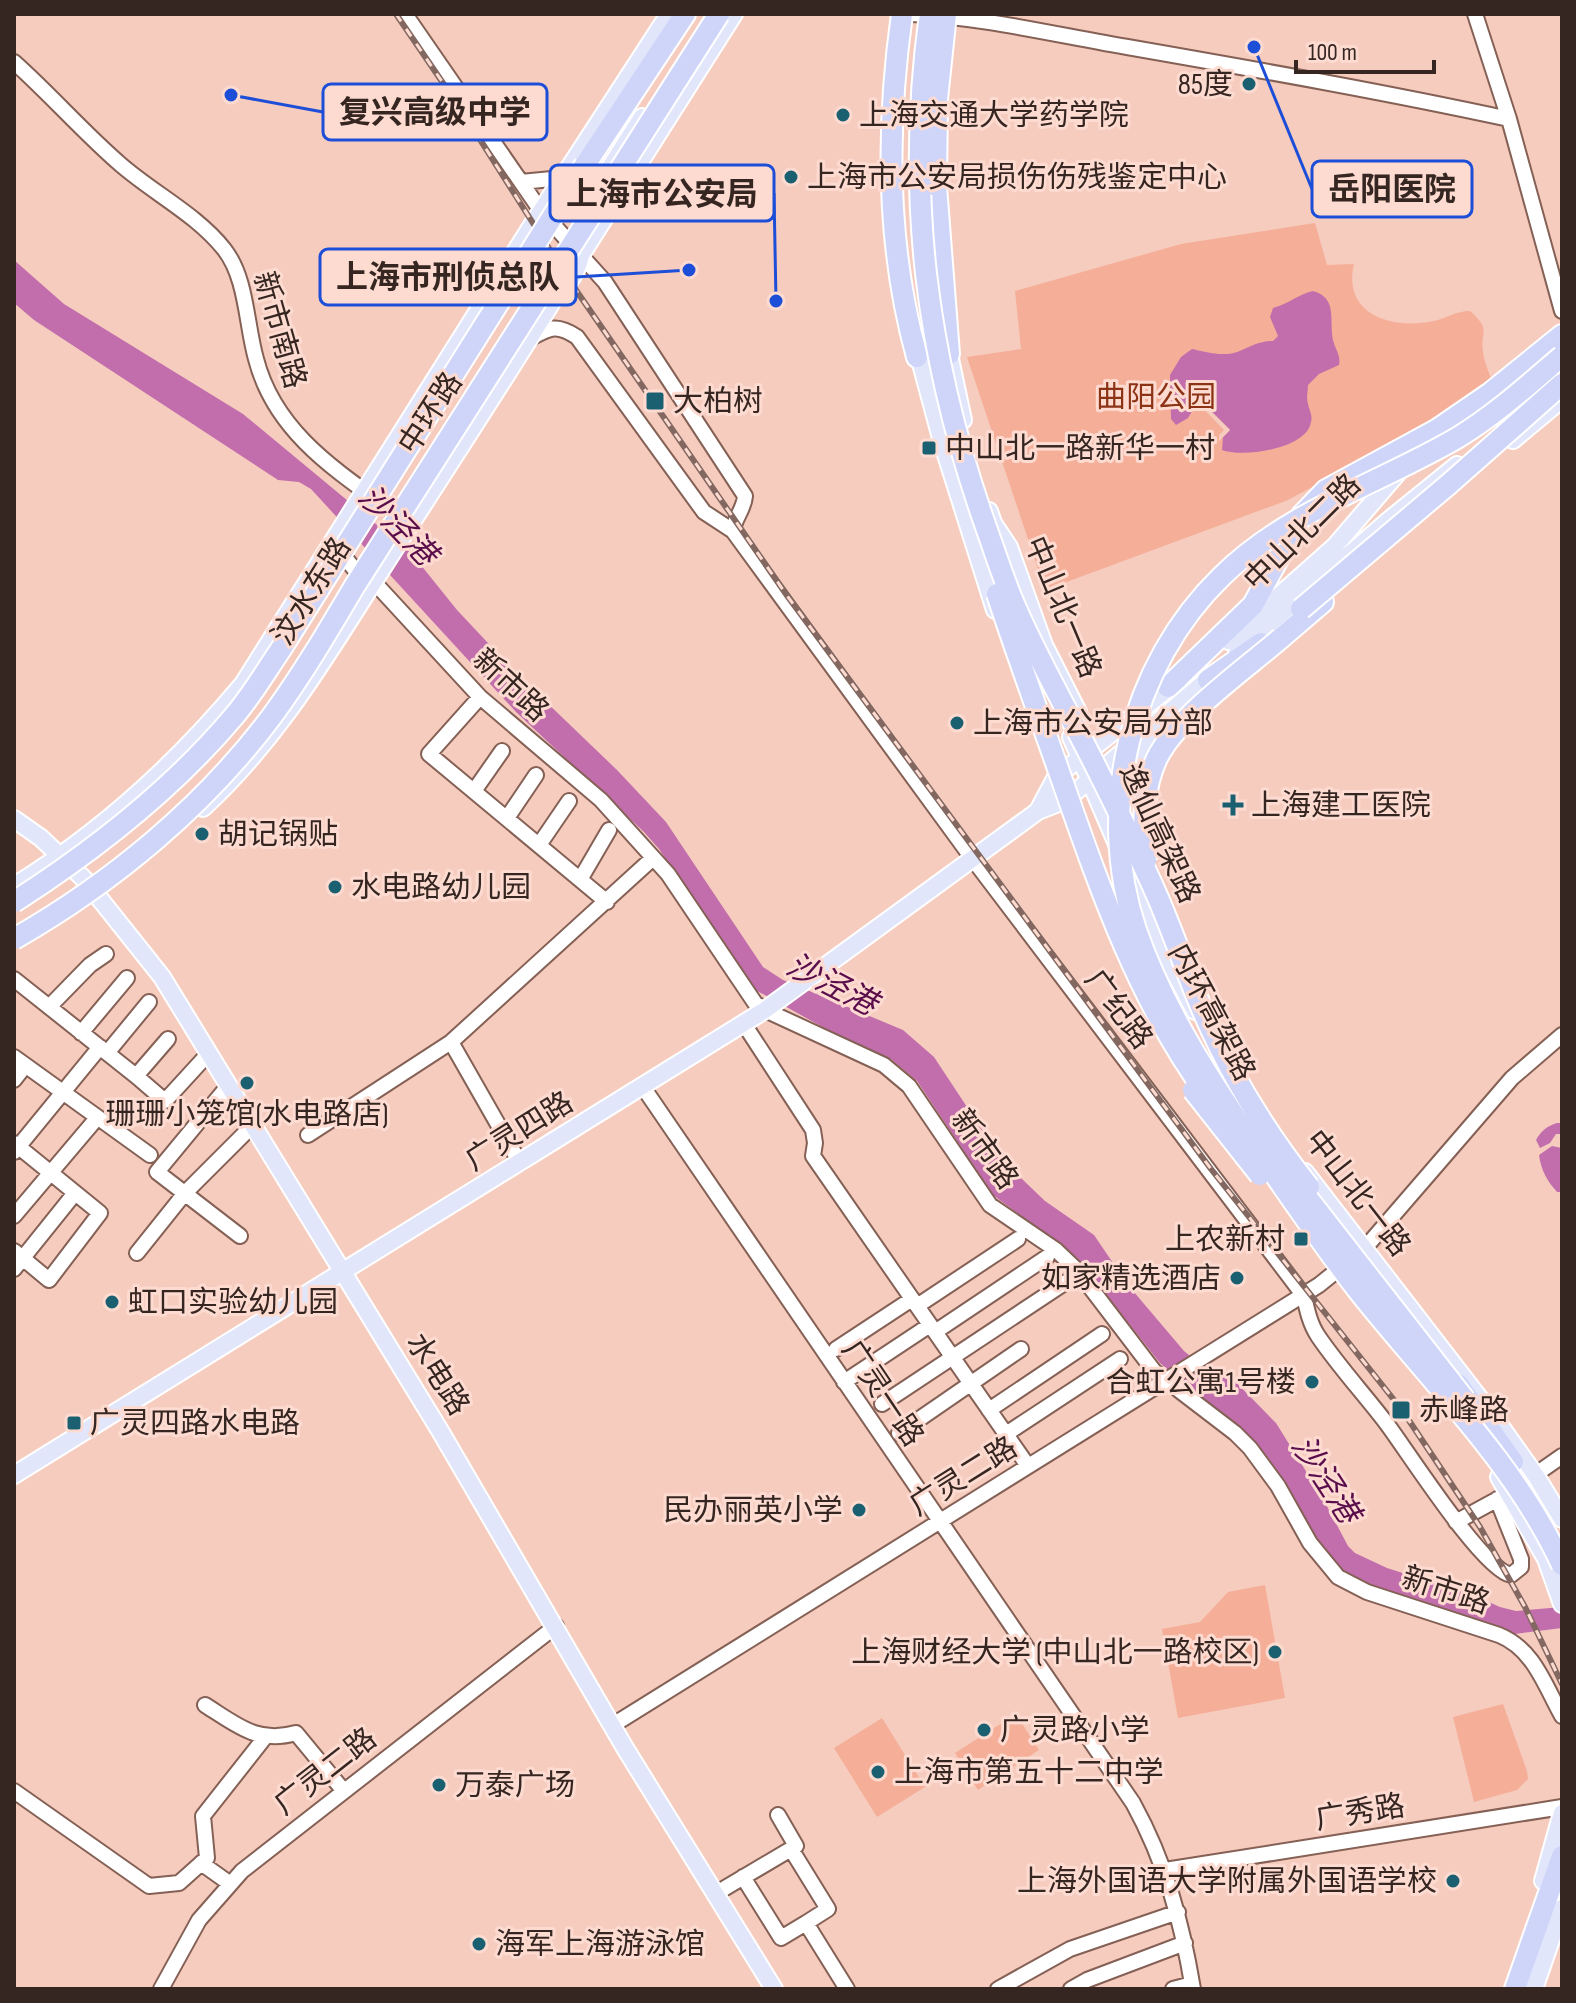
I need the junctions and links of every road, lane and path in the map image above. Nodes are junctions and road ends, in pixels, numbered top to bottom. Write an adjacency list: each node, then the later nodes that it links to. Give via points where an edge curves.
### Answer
1 (405, 14): 15 (street)
2 (669, 14): 14 (main road, 汶水东路)
3 (685, 14): 71 (highway, 中环路, bridge, via 238,712 139,811)
4 (692, 14): 17 (main road, 汶水东路)
5 (711, 14): 12 (main road, 汶水东路)
6 (719, 14): 75 (highway, 中环路, bridge, via 270,718 208,790 148,845)
7 (734, 14): 11 (main road, 汶水东路)
8 (926, 14): 13 (street, via 1384,92); 23 (highway, bridge, via 937,99 936,186); 23 (main road, 中山北一路, via 943,136 951,278); 25 (main road, 中山北一路, via 900,140 903,231); 25 (highway, via 894,80 893,196 901,288); 108 (highway, bridge, via 910,76 911,251 947,443 1080,829 1151,1002 1185,1064); 134 (highway, 逸仙高架路, bridge, via 919,173 927,299 940,371 973,489 1016,610 1108,789 1198,999 1256,1115)
9 (1475, 14): 13 (street)
10 (14, 62): 35 (street, 新市南路, via 120,164 223,248 238,276 256,362 271,399 306,445)
11 (701, 66): 12 (main road); 18 (main road, 汶水东路)
12 (664, 84): 17 (main road, 汶水东路)
13 (1509, 119): 19 (street)
14 (562, 178): 15 (street); 16 (main road, 汶水东路)
15 (521, 182): 16 (street)
16 (541, 211): 17 (street); 32 (main road, 汶水东路)
17 (559, 234): 18 (street); 31 (main road, 汶水东路)
18 (581, 255): 21 (main road, 汶水东路, via 579,267); 38 (street, via 605,282 745,496)
19 (1562, 311)
20 (1562, 335): 44 (highway, via 1464,412 1326,490 1302,515 1253,605)
21 (529, 340): 33 (main road, 汶水东路); 38 (street, 广纪路, via 549,328 577,337 704,512)
22 (1562, 345): 44 (main road, 中山北二路, via 1481,412 1414,456 1324,556 1222,647)
23 (949, 354): 52 (main road, 中山北一路, via 993,523 1009,547 1044,645 1083,727)
24 (1562, 356): 108 (highway, 内环高架路, bridge, via 1479,424 1286,526 1223,575 1178,628 1144,693 1128,740 1120,833 1122,870 1136,928 1187,1038)
25 (918, 361): 42 (main road, 中山北一路)
26 (1562, 371): 80 (highway, 内环高架路, bridge, via 1483,436 1412,477 1327,516 1268,553 1231,582 1187,635 1162,681 1141,739 1131,813 1139,901)
27 (1562, 377): 30 (main road, 中山北二路)
28 (1562, 384): 43 (highway, bridge, via 1253,650)
29 (1562, 399): 34 (main road)
30 (1508, 424): 34 (main road); 43 (main road, 中山北二路, via 1254,635)
31 (439, 427): 32 (main road); 33 (main road); 36 (main road, 汶水东路)
32 (396, 440): 35 (main road, 汶水东路)
33 (446, 470): 37 (main road, 汶水东路)
34 (1479, 470): 80 (highway, bridge, via 1196,712 1156,760 1148,783 1144,840 1148,889)
35 (360, 498): 36 (street, 新市南路); 39 (main road, 汶水东路)
36 (387, 508): 37 (street, 新市南路); 40 (main road, 汶水东路)
37 (407, 531): 41 (main road, 汶水东路)
38 (733, 531): 65 (street, 广纪路)
39 (336, 537): 40 (street, 新市路); 46 (main road, 汶水东路)
40 (351, 565): 41 (street, 新市路); 47 (main road, 汶水东路, via 298,665); 49 (main road, 汶水东路)
41 (374, 582): 45 (street, 新市路); 51 (main road, 汶水东路, via 282,723)
42 (993, 606): 52 (main road, 中山北一路, via 1007,651); 52 (main road, 中山北一路, via 1037,691)
43 (1208, 680): 48 (main road, 中山北二路)
44 (1168, 687): 52 (main road, 中山北二路)
45 (480, 697): 55 (street, via 429,754); 64 (street, 新市路, via 601,800)
46 (231, 699): 49 (main road); 63 (main road, 汶水东路, via 159,777)
47 (259, 721): 51 (main road); 67 (main road, 汶水东路, via 218,769 137,845)
48 (1152, 729): 54 (main road, 中山北二路); 80 (main road, via 1138,792 1136,845 1140,870 1170,947)
49 (224, 739): 67 (main road, 汶水东路)
50 (502, 751): 55 (street)
51 (254, 756): 70 (main road, 汶水东路, via 162,846)
52 (1064, 768): 54 (main road, 中山北一路); 56 (main road, 中山北一路); 58 (main road, 广灵四路)
53 (536, 775): 59 (street)
54 (1090, 782): 56 (main road, 中山北二路); 80 (main road, 中山北一路)
55 (474, 791): 59 (street)
56 (1066, 800): 58 (main road, 广灵四路); 66 (main road, 中山北一路)
57 (569, 801): 62 (street)
58 (1038, 811): 65 (main road, 广灵四路)
59 (507, 818): 62 (street)
60 (14, 819): 63 (main road, 水电路)
61 (609, 830): 68 (street)
62 (539, 845): 68 (street)
63 (62, 856): 67 (main road, 水电路); 69 (main road, 汶水东路)
64 (653, 858): 72 (street); 83 (street, 新市路, via 745,991)
65 (972, 858): 83 (main road, 广灵四路); 118 (street, 广纪路)
66 (1092, 875): 114 (main road, 中山北一路, via 1118,899 1175,1043 1224,1122); 117 (highway, bridge, via 1160,1041 1225,1131)
67 (81, 876): 70 (main road, 水电路); 73 (main road, 汶水东路); 74 (main road, 汶水东路)
68 (581, 878): 72 (street)
69 (14, 886)
70 (98, 897): 76 (main road, 汶水东路); 90 (main road, 水电路, via 162,977)
71 (14, 902)
72 (607, 902): 88 (street)
73 (14, 911)
74 (14, 929)
75 (14, 939)
76 (14, 946)
77 (106, 954): 82 (street)
78 (127, 978): 85 (street)
79 (14, 979): 82 (street)
80 (1175, 981): 110 (main road, 中山北一路, via 1241,1086); 134 (highway, 内环高架路, bridge, via 1216,1063 1300,1189)
81 (149, 1002): 89 (street)
82 (49, 1007): 85 (street)
83 (769, 1008): 84 (main road, 广灵四路); 126 (street, 新市路, via 898,1075 990,1205 1077,1270 1149,1365)
84 (744, 1024): 95 (main road, 广灵四路); 119 (street, via 813,1130 813,1156)
85 (81, 1033): 89 (street)
86 (1562, 1035): 110 (street, via 1512,1078)
87 (168, 1039): 92 (street)
88 (451, 1042): 99 (street); 102 (street)
89 (103, 1050): 92 (street); 96 (street)
90 (208, 1054): 92 (street, via 165,1101); 94 (main road, 水电路)
91 (20, 1061): 93 (street); 96 (street)
92 (136, 1076)
93 (14, 1080)
94 (228, 1086): 98 (main road, 水电路); 105 (street, via 157,1172)
95 (643, 1087): 102 (main road, 广灵四路); 127 (street, 广灵一路)
96 (62, 1093): 97 (street); 100 (street)
97 (97, 1118): 101 (street); 103 (street)
98 (252, 1126): 105 (street); 115 (main road, 水电路)
99 (308, 1135)
100 (16, 1147): 103 (street)
101 (150, 1155)
102 (520, 1163): 115 (main road, 广灵四路)
103 (51, 1173): 104 (street); 106 (street)
104 (75, 1193): 113 (street); 113 (street, via 100,1213 49,1280)
105 (185, 1193): 107 (street); 111 (street)
106 (14, 1216)
107 (240, 1236)
108 (1318, 1238): 117 (highway, 内环高架路, bridge)
109 (1018, 1239): 119 (street)
110 (1365, 1248): 114 (street); 137 (main road, 中山北一路)
111 (137, 1253)
112 (1047, 1257): 120 (street)
113 (17, 1259)
114 (1339, 1270): 118 (street, 广灵二路); 138 (main road, 中山北一路, via 1475,1444)
115 (342, 1274): 136 (main road, 广灵四路); 145 (main road, 水电路)
116 (1066, 1282): 124 (street)
117 (1358, 1291): 143 (highway, 内环高架路, bridge, via 1504,1469 1548,1534)
118 (1304, 1296): 126 (street, 广灵二路); 141 (street, 广纪路, via 1319,1336)
119 (915, 1303): 120 (street); 122 (street)
120 (932, 1329): 124 (street); 127 (street)
121 (1102, 1334): 130 (street)
122 (836, 1349)
123 (1021, 1349): 128 (street)
124 (953, 1358): 128 (street); 129 (street)
125 (1120, 1359): 132 (street)
126 (1169, 1378): 135 (street, 广灵二路); 147 (street, 新市路, via 1250,1448 1338,1577 1516,1643 1536,1666)
127 (844, 1382): 140 (street, 广灵一路)
128 (971, 1384): 130 (street); 131 (street)
129 (882, 1404)
130 (989, 1410): 132 (street)
131 (899, 1433)
132 (1006, 1434): 135 (street)
133 (1562, 1456): 137 (street)
134 (1513, 1462): 142 (highway, 内环高架路)
135 (1028, 1466): 140 (street, 广灵二路)
136 (16, 1470)
137 (1536, 1476): 138 (street); 139 (main road, 中山北一路)
138 (1503, 1496): 141 (street); 141 (street, 广纪路, via 1521,1559 1515,1574 1501,1571); 144 (main road, 中山北一路, via 1546,1559)
139 (1562, 1519)
140 (939, 1521): 148 (street, 广灵二路); 158 (street, 广灵一路, via 1130,1799)
141 (1456, 1522)
142 (1562, 1539)
143 (1562, 1565)
144 (1561, 1601)
145 (556, 1626): 148 (main road, 水电路); 150 (street, 广灵二路)
146 (205, 1705): 149 (street, via 254,1735)
147 (1562, 1716)
148 (613, 1725): 162 (main road, 水电路)
149 (266, 1736): 150 (street, via 296,1733); 157 (street, via 203,1816 207,1858)
150 (343, 1790): 160 (street, 广灵二路)
151 (14, 1791): 157 (street, via 149,1886 179,1883)
152 (1562, 1807): 158 (street, 广秀路)
153 (1562, 1813): 174 (main road)
154 (778, 1815): 155 (street, via 796,1846)
155 (791, 1849): 159 (street); 165 (street, via 828,1909)
156 (1562, 1856): 175 (highway)
157 (201, 1863): 160 (street)
158 (1165, 1870): 164 (street, 广灵一路)
159 (743, 1877): 162 (street); 165 (street, via 781,1938)
160 (229, 1883): 168 (street, 广灵二路, via 199,1920)
161 (1562, 1890): 176 (highway)
162 (715, 1894): 169 (main road, 水电路)
163 (1562, 1908): 177 (main road)
164 (1178, 1912): 166 (street, 广灵一路); 171 (street, via 1070,1949)
165 (806, 1923): 170 (street)
166 (1185, 1943): 167 (street, 广灵一路); 172 (street)
167 (1193, 1987): 173 (street)
168 (161, 1989)
169 (774, 1989)
170 (847, 1989)
171 (998, 1989)
172 (1071, 1989)
173 (1173, 1989)
174 (1507, 1989)
175 (1515, 1989)
176 (1526, 1989)
177 (1534, 1989)

